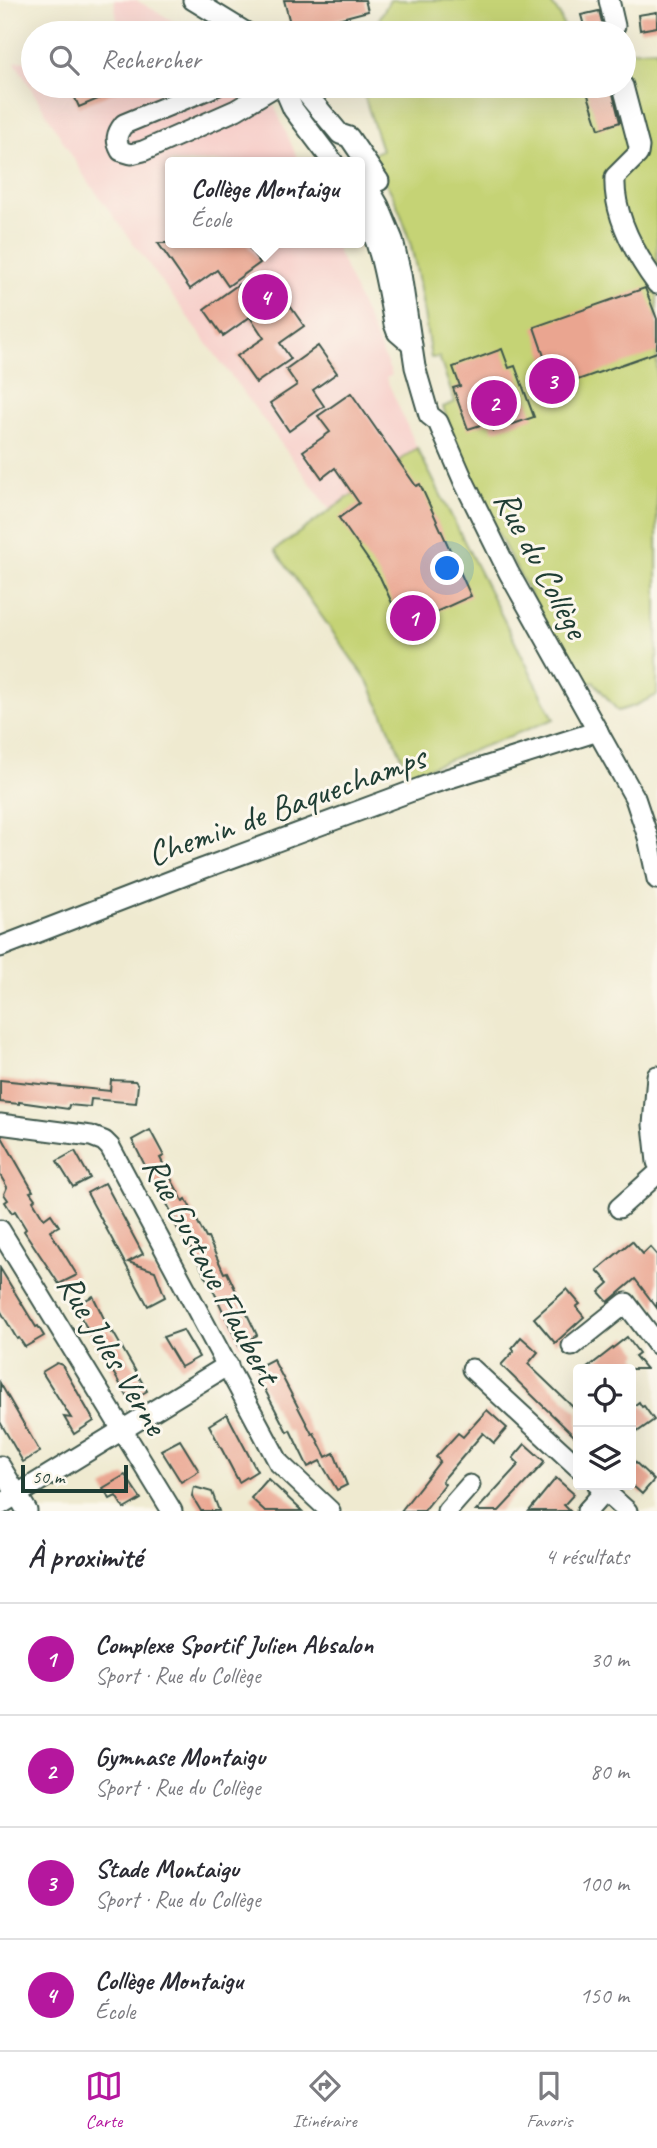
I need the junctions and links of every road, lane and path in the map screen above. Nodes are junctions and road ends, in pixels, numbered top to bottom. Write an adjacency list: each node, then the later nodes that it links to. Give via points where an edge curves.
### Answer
1 (609, 0): 4 (street)
2 (189, 1): 3 (street)
3 (225, 21)
4 (614, 21)
5 (188, 98): 11 (street, via 124,124 116,142 121,151 143,151)
6 (227, 98): 11 (street)
7 (256, 98): 11 (street)
8 (289, 98): 13 (street)
9 (310, 98): 12 (street, Rue du Collège)
10 (626, 98): 19 (street, via 639,147 638,154 615,177 615,190 627,236)
11 (236, 110)
12 (340, 134): 14 (street, Rue du Collège, via 339,144); 15 (street, Rue du Collège, via 349,137)
13 (329, 157)
14 (348, 157)
15 (362, 157)
16 (365, 161): 21 (street, Rue du Collège, via 382,186 410,261)
17 (365, 183): 20 (street, Rue du Collège, via 393,240)
18 (365, 216): 20 (street, via 382,256 394,324)
19 (657, 284)
20 (412, 345): 21 (street, Rue du Collège, via 429,415)
21 (438, 422): 22 (street, Rue du Collège, via 493,541)
22 (598, 732): 23 (street, Rue du Collège, via 641,813); 24 (street, Chemin de Baquechamps, via 431,784)
23 (657, 879)
24 (0, 947)
25 (657, 1076): 27 (street, via 653,1125)
26 (0, 1124): 33 (street, Rue Gustave Flaubert, via 82,1134 110,1147)
27 (657, 1162)
28 (657, 1174): 29 (street)
29 (620, 1208)
30 (0, 1230): 35 (street, Rue Jules Verne)
31 (657, 1344): 32 (street, via 626,1303)
32 (572, 1346)
33 (228, 1365): 35 (street); 43 (street, Rue Gustave Flaubert, via 279,1463)
34 (472, 1368): 36 (street)
35 (122, 1430): 41 (street); 44 (street, Rue Jules Verne)
36 (573, 1462)
37 (0, 1466): 41 (street)
38 (470, 1486): 45 (street)
39 (601, 1490): 46 (street)
40 (604, 1490): 47 (street)
41 (23, 1503): 42 (street)
42 (0, 1505)
43 (324, 1509)
44 (172, 1511)
45 (447, 1511)
46 (587, 1511)
47 (628, 1511)

